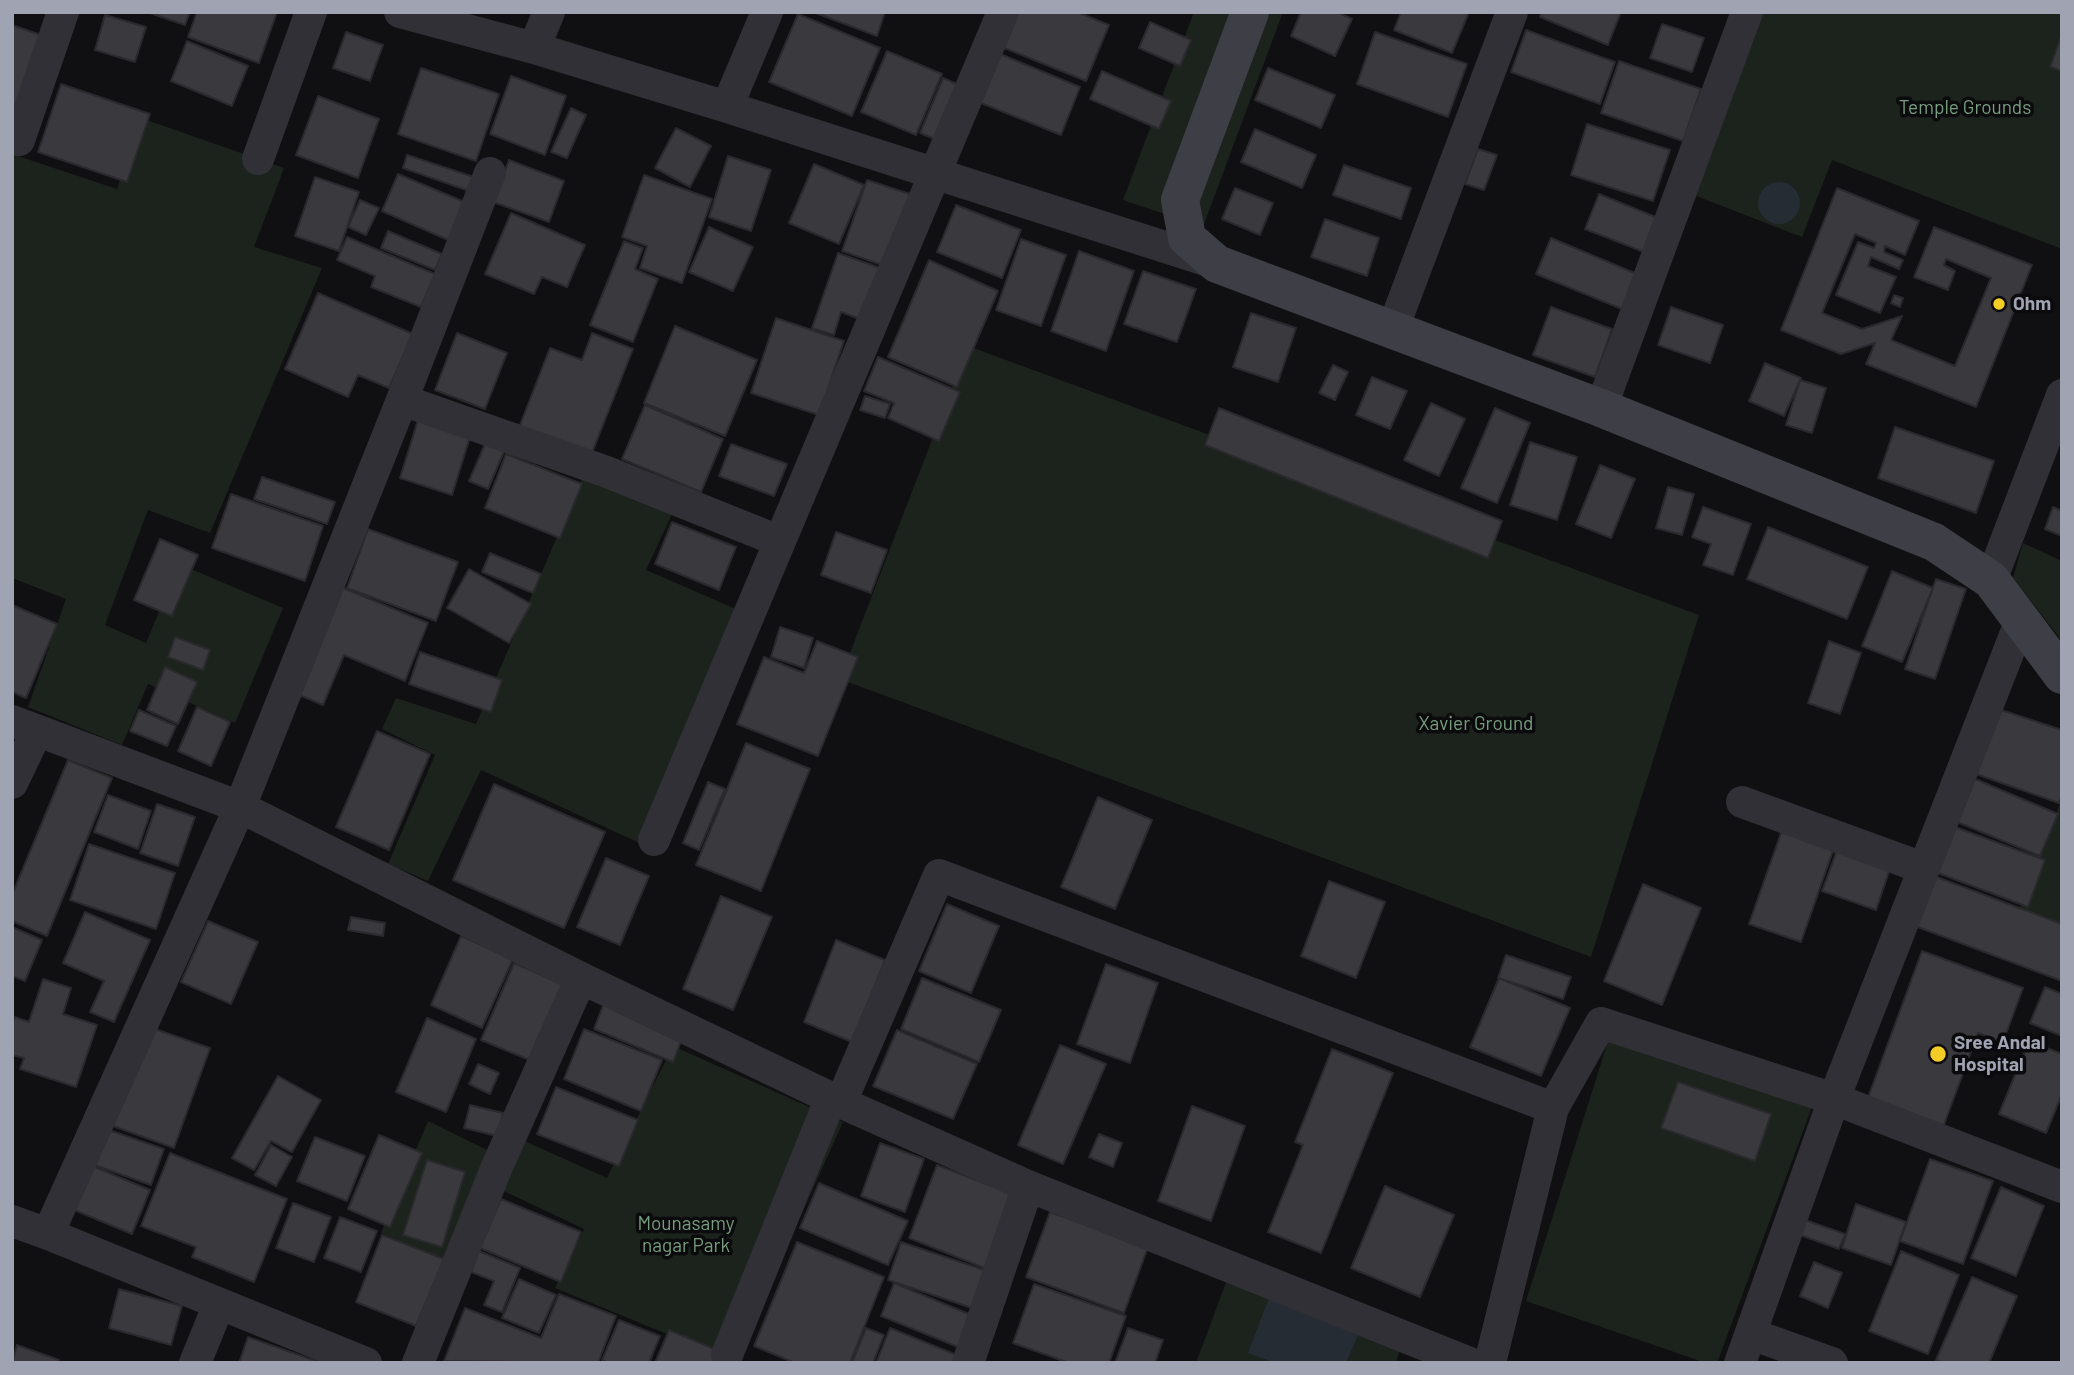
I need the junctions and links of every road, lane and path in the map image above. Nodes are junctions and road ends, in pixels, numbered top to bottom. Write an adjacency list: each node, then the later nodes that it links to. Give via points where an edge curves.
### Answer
1 (63, 12): 12 (street)
2 (311, 12): 13 (street)
3 (400, 12): 10 (street)
4 (549, 12): 10 (street)
5 (767, 12): 11 (street)
6 (1003, 12): 15 (street)
7 (1250, 12): 16 (street, via 1180,200 1187,238)
8 (1512, 12): 17 (street)
9 (1747, 12): 20 (street)
10 (534, 48): 11 (street)
11 (727, 107): 15 (street)
12 (19, 140)
13 (258, 159)
14 (490, 173): 19 (street)
15 (935, 174): 16 (street); 21 (street)
16 (1217, 264): 17 (street)
17 (1392, 331): 20 (street)
18 (2062, 395): 22 (street)
19 (402, 400): 21 (street, via 607,472); 28 (street)
20 (1601, 408): 22 (street, via 1934,542)
21 (779, 541): 29 (street)
22 (1991, 580): 23 (street)
23 (2021, 620): 24 (street); 30 (street)
24 (2062, 676)
25 (25, 726): 26 (street); 28 (street)
26 (12, 783)
27 (1742, 802): 30 (street)
28 (240, 807): 31 (street); 38 (street)
29 (654, 840)
30 (1923, 868): 32 (street)
31 (581, 978): 33 (street); 44 (street, via 496,1169)
32 (1834, 1099): 34 (street, via 1601,1023); 36 (street); 40 (street)
33 (836, 1100): 34 (street, via 939,875); 35 (street); 41 (street)
34 (1553, 1108): 47 (street)
35 (1028, 1186): 45 (street); 46 (street)
36 (2062, 1187)
37 (12, 1221): 38 (street)
38 (48, 1234): 39 (street)
39 (219, 1304): 42 (street); 43 (street)
40 (1751, 1334): 48 (street); 49 (street)
41 (727, 1355)
42 (195, 1363)
43 (366, 1363)
44 (418, 1363)
45 (968, 1363)
46 (1470, 1363)
47 (1490, 1363)
48 (1740, 1363)
49 (1832, 1363)

